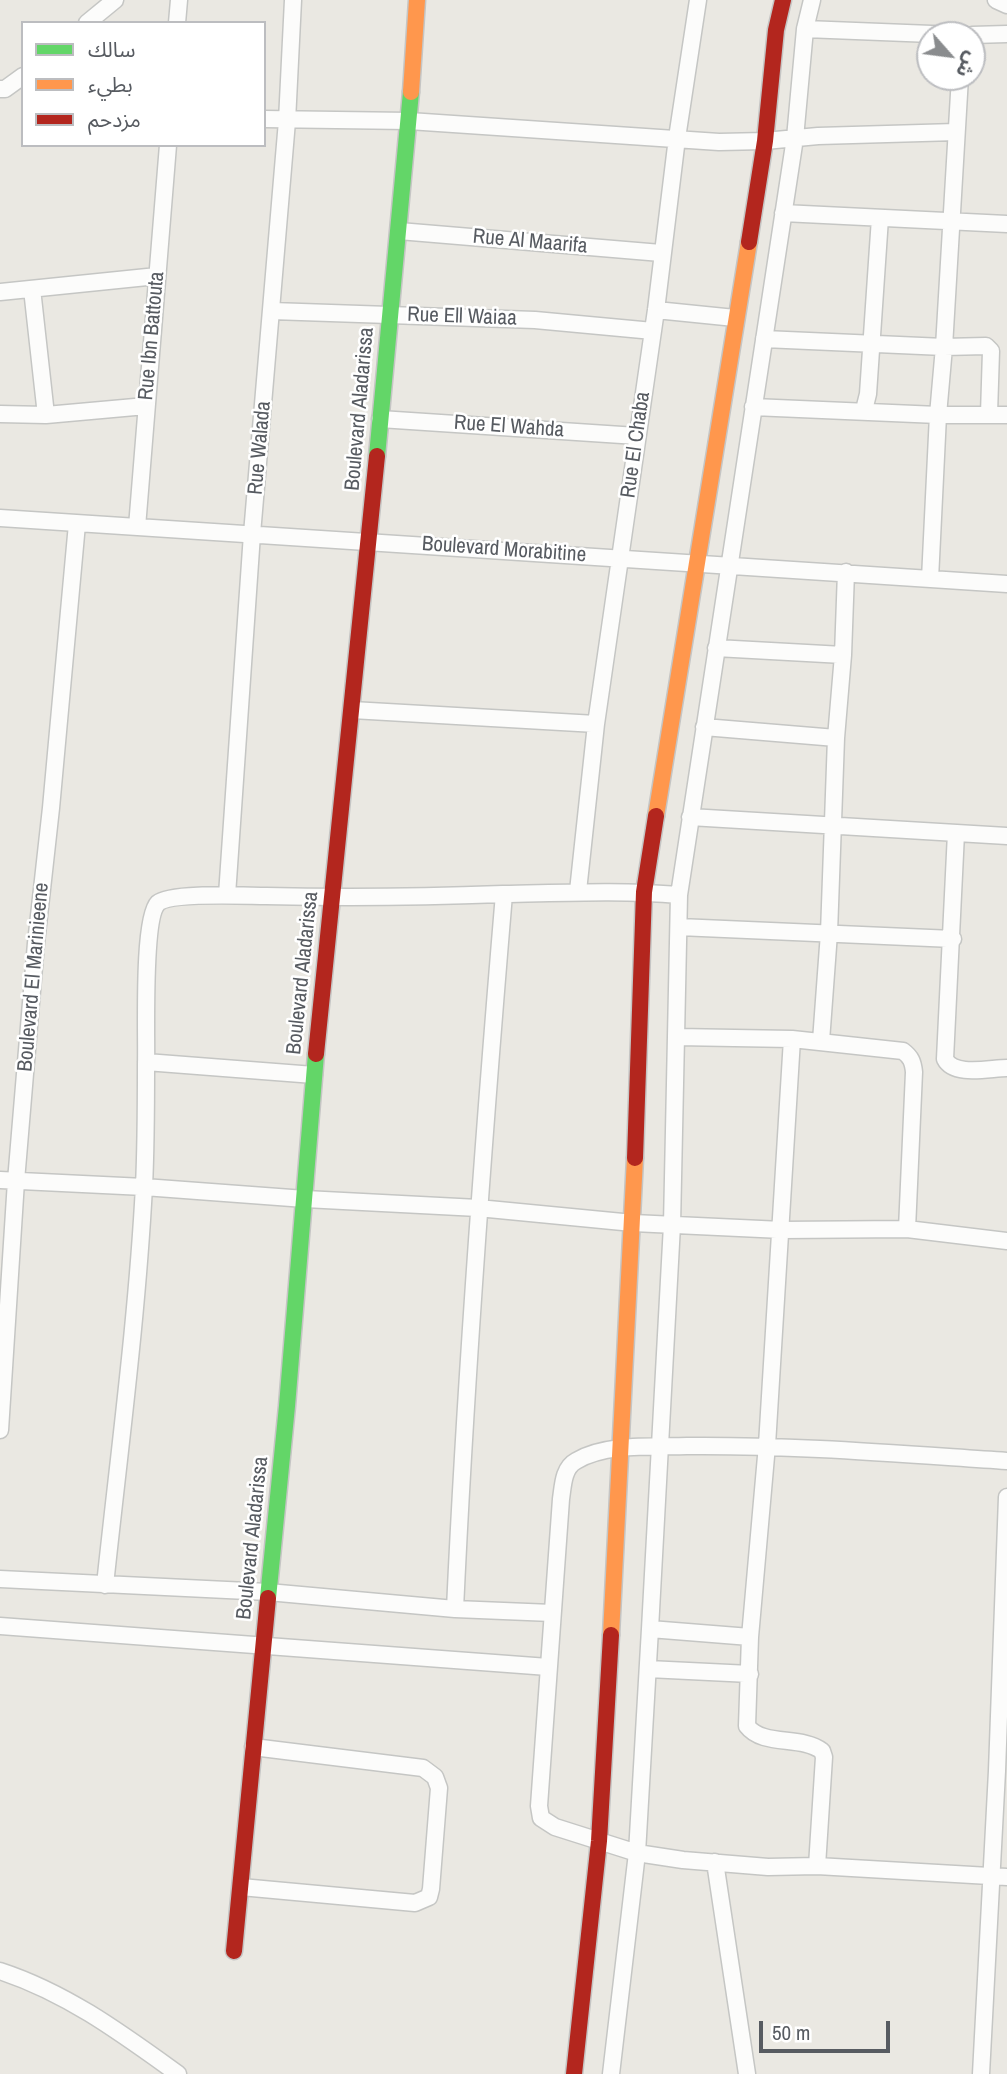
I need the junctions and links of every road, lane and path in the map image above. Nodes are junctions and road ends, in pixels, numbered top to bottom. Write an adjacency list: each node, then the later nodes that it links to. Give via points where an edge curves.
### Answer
1 (115, 0): 10 (street)
2 (179, 0): 11 (street)
3 (293, 0): 20 (street, Rue Walada)
4 (417, 0): 21 (street, Boulevard Aladarissa)
5 (698, 0): 23 (street, Rue El Chaba)
6 (783, 0): 25 (street)
7 (812, 0): 12 (street)
8 (996, 0): 9 (street)
9 (1007, 5)
10 (89, 21)
11 (177, 21)
12 (805, 29): 13 (street); 24 (street)
13 (916, 33)
14 (1007, 34): 15 (street)
15 (986, 35)
16 (21, 77): 17 (street)
17 (0, 89)
18 (960, 91): 22 (street)
19 (266, 119): 20 (street)
20 (287, 121): 21 (street); 37 (street, Rue Walada)
21 (409, 121): 23 (street); 31 (street, Boulevard Aladarissa)
22 (956, 132): 24 (street); 29 (street)
23 (677, 138): 25 (street); 32 (street, Rue El Chaba)
24 (794, 138): 25 (street); 27 (street)
25 (765, 141): 39 (street)
26 (167, 147): 33 (street, Rue Ibn Battouta)
27 (783, 213): 28 (street); 41 (street)
28 (880, 218): 29 (street); 42 (street)
29 (952, 221): 30 (street); 43 (street)
30 (1007, 224)
31 (399, 231): 32 (street, Rue Al Maarifa); 38 (street, Boulevard Aladarissa)
32 (661, 253): 36 (street, Rue El Chaba)
33 (157, 276): 34 (street); 44 (street, Rue Ibn Battouta)
34 (32, 289): 35 (street); 49 (street)
35 (0, 292)
36 (656, 310): 39 (street); 40 (street, Rue El Chaba)
37 (272, 311): 38 (street, Rue Ell Waiaa); 57 (street, Rue Walada)
38 (390, 314): 40 (street, Rue Ell Waiaa); 52 (street, Boulevard Aladarissa)
39 (736, 318): 60 (street)
40 (653, 331): 53 (street, Rue El Chaba)
41 (764, 339): 42 (street); 45 (street)
42 (872, 342): 43 (street); 46 (street)
43 (944, 347): 48 (street, via 990,348); 50 (street)
44 (146, 406): 49 (street); 56 (street, Rue Ibn Battouta)
45 (753, 407): 46 (street); 61 (street)
46 (864, 410): 50 (street)
47 (0, 414): 49 (street)
48 (989, 414): 50 (street); 51 (street)
49 (46, 415)
50 (938, 415): 63 (street)
51 (1007, 415)
52 (380, 419): 53 (street, Rue El Wahda); 58 (street, Boulevard Aladarissa)
53 (637, 436): 59 (street, Rue El Chaba)
54 (0, 518): 55 (street, Boulevard Morabitine)
55 (77, 524): 56 (street, Boulevard Morabitine); 90 (street, Boulevard El Marinieene, via 51,808)
56 (137, 527): 57 (street, Boulevard Morabitine)
57 (252, 534): 58 (street, Boulevard Morabitine); 78 (street, Rue Walada)
58 (369, 542): 59 (street, Boulevard Morabitine); 67 (street, Boulevard Aladarissa)
59 (621, 558): 60 (street, Boulevard Morabitine); 68 (street, Rue El Chaba)
60 (696, 563): 61 (street, Boulevard Morabitine); 76 (street)
61 (729, 566): 62 (street, Boulevard Morabitine); 65 (street)
62 (846, 572): 63 (street, Boulevard Morabitine); 66 (street)
63 (930, 579): 64 (street, Boulevard Morabitine)
64 (1007, 584)
65 (716, 648): 66 (street); 69 (street)
66 (843, 655): 70 (street)
67 (352, 710): 68 (street); 80 (street, Boulevard Aladarissa)
68 (596, 724): 75 (street, Rue El Chaba)
69 (704, 727): 70 (street); 71 (street)
70 (836, 738): 72 (street)
71 (690, 817): 72 (street); 79 (street)
72 (833, 826): 73 (street); 82 (street)
73 (956, 833): 74 (street); 83 (street)
74 (1007, 836)
75 (578, 891): 76 (street); 77 (street)
76 (644, 892): 79 (street); 94 (street)
77 (504, 894): 80 (street); 93 (street)
78 (228, 895): 80 (street); 87 (street, via 171,897 154,909 146,992)
79 (679, 895): 81 (street)
80 (332, 897): 89 (street, Boulevard Aladarissa)
81 (679, 927): 82 (street); 84 (street)
82 (829, 933): 83 (street); 86 (street)
83 (953, 939): 88 (street, via 947,1064 956,1070)
84 (677, 1037): 85 (street); 95 (street)
85 (792, 1039): 86 (street); 97 (street)
86 (821, 1041): 96 (street, via 903,1051 911,1059)
87 (146, 1062): 89 (street); 91 (street)
88 (1007, 1068)
89 (314, 1075): 92 (street, Boulevard Aladarissa)
90 (8, 1180): 91 (street); 99 (street, Boulevard El Marinieene)
91 (144, 1186): 92 (street); 107 (street)
92 (305, 1199): 93 (street); 108 (street, Boulevard Aladarissa)
93 (478, 1208): 94 (street); 109 (street)
94 (633, 1223): 95 (street); 102 (street)
95 (672, 1225): 97 (street); 101 (street)
96 (907, 1229): 97 (street); 98 (street)
97 (782, 1230): 100 (street)
98 (1007, 1241)
99 (0, 1430)
100 (767, 1445): 101 (street); 103 (street); 113 (street)
101 (659, 1447): 102 (street); 112 (street)
102 (622, 1448): 110 (street, via 587,1455 567,1471); 120 (street)
103 (1007, 1461)
104 (1007, 1497): 105 (street)
105 (1005, 1561): 119 (street)
106 (0, 1579): 107 (street)
107 (105, 1585): 108 (street)
108 (268, 1592): 109 (street); 114 (street, Boulevard Aladarissa)
109 (455, 1609): 110 (street)
110 (552, 1613): 115 (street)
111 (0, 1626): 114 (street)
112 (650, 1629): 113 (street); 116 (street)
113 (750, 1637): 117 (street)
114 (263, 1647): 115 (street); 118 (street, Boulevard Aladarissa)
115 (548, 1667): 120 (street, via 539,1814 555,1827)
116 (648, 1669): 117 (street); 121 (street)
117 (750, 1674): 123 (street, via 750,1731 818,1748 824,1756)
118 (253, 1747): 125 (street, Boulevard Aladarissa); 125 (street, via 430,1772 439,1788 431,1889 429,1897 415,1903)
119 (1002, 1772): 124 (street)
120 (599, 1841): 121 (street); 129 (street)
121 (637, 1853): 122 (street); 130 (street)
122 (715, 1862): 123 (street); 131 (street)
123 (817, 1866): 124 (street)
124 (999, 1877): 132 (street)
125 (241, 1887): 126 (street, Boulevard Aladarissa)
126 (234, 1951)
127 (0, 1971): 128 (street, via 65,1998)
128 (178, 2074)
129 (575, 2074)
130 (611, 2074)
131 (747, 2074)
132 (981, 2074)

